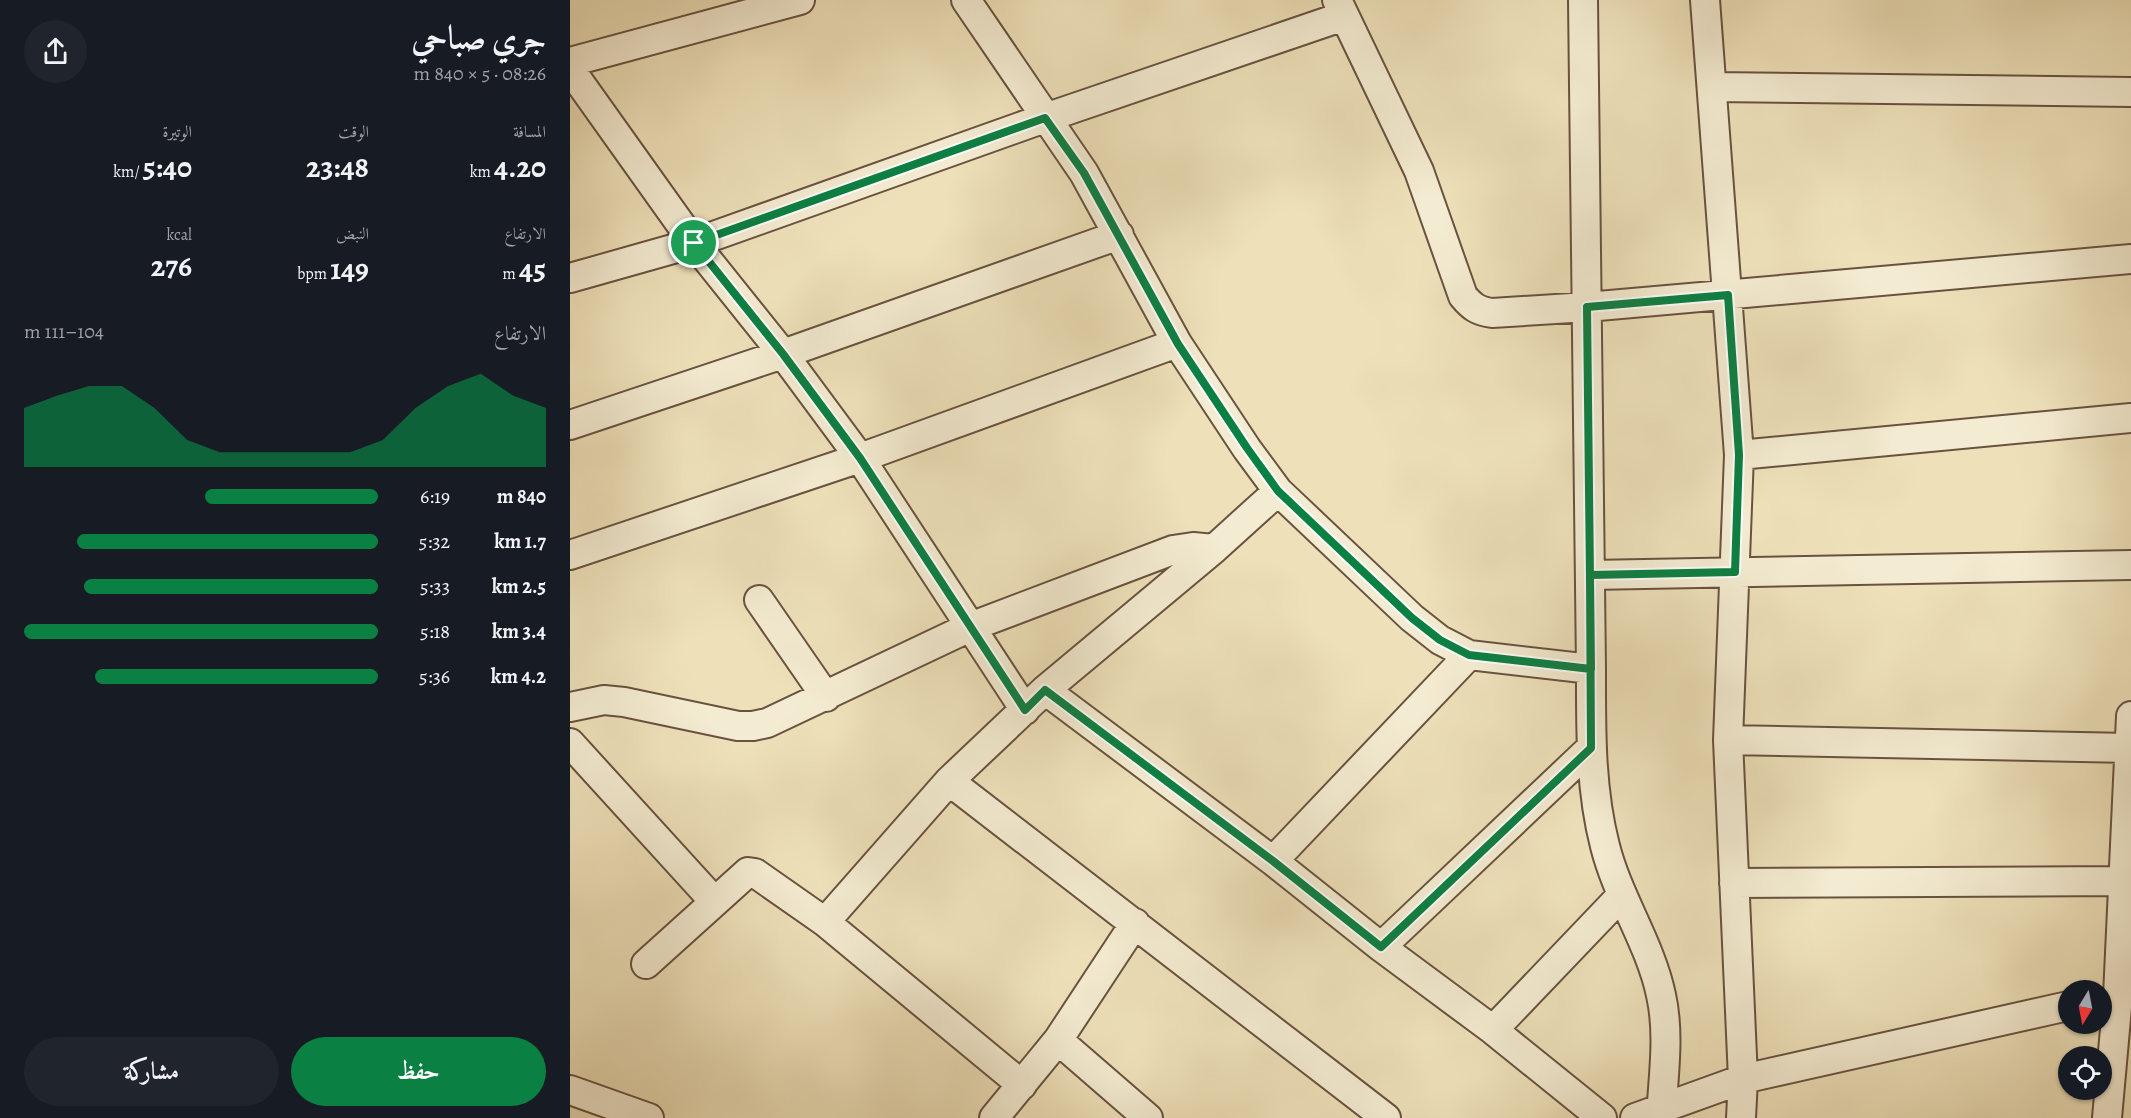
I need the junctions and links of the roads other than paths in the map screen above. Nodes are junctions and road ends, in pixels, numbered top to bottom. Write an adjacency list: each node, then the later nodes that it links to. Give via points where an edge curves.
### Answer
1 (800, 0): 6 (street)
2 (966, 0): 10 (street)
3 (1583, 0): 16 (street)
4 (1705, 0): 8 (street)
5 (1341, 8): 10 (street); 16 (street, via 1419,171 1463,296 1472,307 1492,313)
6 (570, 62)
7 (570, 69): 12 (street)
8 (1712, 87): 9 (street); 15 (street)
9 (2131, 92)
10 (1045, 118): 11 (street, via 1084,173); 12 (street)
11 (1119, 235): 17 (street); 18 (street)
12 (694, 243): 14 (street); 18 (street)
13 (2131, 259): 15 (street)
14 (570, 278)
15 (1728, 295): 16 (street); 21 (street)
16 (1587, 307): 28 (street)
17 (1178, 344): 22 (street); 23 (street)
18 (783, 354): 20 (street); 22 (street)
19 (2131, 418): 21 (street)
20 (570, 425)
21 (1739, 455): 27 (street)
22 (860, 458): 25 (street); 30 (street)
23 (1278, 491): 24 (street); 31 (street, via 1412,618 1440,640)
24 (1214, 549): 30 (street, via 1173,550); 34 (street)
25 (570, 555)
26 (2131, 565): 27 (street)
27 (1735, 572): 28 (street); 37 (street)
28 (1590, 575): 32 (street)
29 (759, 600): 33 (street)
30 (970, 627): 33 (street); 34 (street)
31 (1469, 655): 32 (street); 43 (street)
32 (1591, 669): 39 (street)
33 (826, 697): 35 (street, via 753,726 624,702 604,700)
34 (1035, 700): 41 (street); 43 (street)
35 (570, 707)
36 (2131, 716): 40 (street)
37 (1728, 740): 40 (street); 45 (street)
38 (570, 743): 47 (street)
39 (1591, 748): 46 (street, via 1605,848); 50 (street)
40 (2129, 748): 42 (street)
41 (950, 781): 48 (street); 49 (street)
42 (2129, 787): 44 (street)
43 (1273, 861): 50 (street)
44 (2122, 881): 45 (street); 52 (street)
45 (1734, 883): 56 (street)
46 (1622, 895): 54 (street); 59 (street, via 1662,996 1666,1041)
47 (714, 901): 48 (street, via 748,872 754,873); 51 (street)
48 (825, 922): 57 (street)
49 (1135, 923): 55 (street); 63 (street)
50 (1381, 947): 54 (street)
51 (646, 963)
52 (2117, 996): 67 (street)
53 (2058, 1008): 56 (street)
54 (1493, 1030): 64 (street)
55 (1058, 1040): 57 (street); 62 (street)
56 (1743, 1079): 59 (street); 66 (street)
57 (1022, 1085): 61 (street)
58 (570, 1090): 60 (street)
59 (1661, 1113): 65 (street)
60 (647, 1118)
61 (994, 1118)
62 (1148, 1118)
63 (1386, 1118)
64 (1602, 1118)
65 (1635, 1118)
66 (1741, 1118)
67 (2107, 1118)

